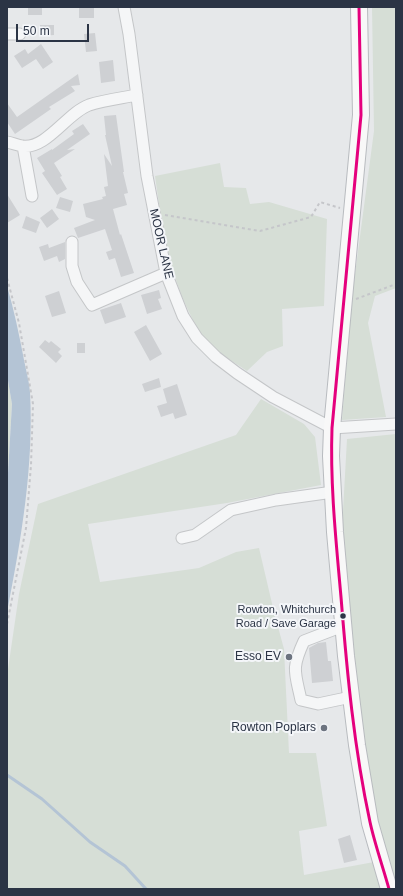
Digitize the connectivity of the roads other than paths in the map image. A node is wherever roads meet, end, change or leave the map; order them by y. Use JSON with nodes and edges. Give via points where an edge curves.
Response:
{"nodes":[{"id":1,"x":124,"y":7,"type":"edge"},
{"id":2,"x":359,"y":7,"type":"edge"},
{"id":3,"x":7,"y":34,"type":"edge"},
{"id":4,"x":20,"y":34,"type":"dead end"},
{"id":5,"x":137,"y":95,"type":"junction"},
{"id":6,"x":7,"y":142,"type":"edge"},
{"id":7,"x":23,"y":146,"type":"junction"},
{"id":8,"x":32,"y":196,"type":"dead end"},
{"id":9,"x":72,"y":242,"type":"dead end"},
{"id":10,"x":166,"y":274,"type":"junction"},
{"id":11,"x":396,"y":424,"type":"edge"},
{"id":12,"x":332,"y":428,"type":"junction"},
{"id":13,"x":333,"y":492,"type":"junction"},
{"id":14,"x":182,"y":538,"type":"dead end"},
{"id":15,"x":343,"y":626,"type":"junction"},
{"id":16,"x":351,"y":697,"type":"junction"},
{"id":17,"x":389,"y":889,"type":"edge"}],
"edges":[{"from":1,"to":5,"type":"street","name":"MOOR LANE"},
{"from":2,"to":12,"type":"highway","via":[[361,115]]},
{"from":3,"to":4,"type":"street"},
{"from":5,"to":7,"type":"street","via":[[89,106],[75,114],[44,140]]},
{"from":5,"to":10,"type":"street","name":"MOOR LANE","via":[[147,176]]},
{"from":6,"to":7,"type":"street"},
{"from":7,"to":8,"type":"street"},
{"from":9,"to":10,"type":"street","via":[[72,266],[77,282],[92,305]]},
{"from":10,"to":12,"type":"street","name":"MOOR LANE","via":[[183,316],[197,338],[216,357],[274,398]]},
{"from":11,"to":12,"type":"street"},
{"from":12,"to":13,"type":"highway"},
{"from":13,"to":14,"type":"street","via":[[276,500],[231,510],[195,534]]},
{"from":13,"to":15,"type":"highway"},
{"from":15,"to":16,"type":"highway"},
{"from":15,"to":16,"type":"street","via":[[304,641],[296,658],[294,670],[301,700],[318,704]]},
{"from":16,"to":17,"type":"highway","via":[[370,823]]}]}
